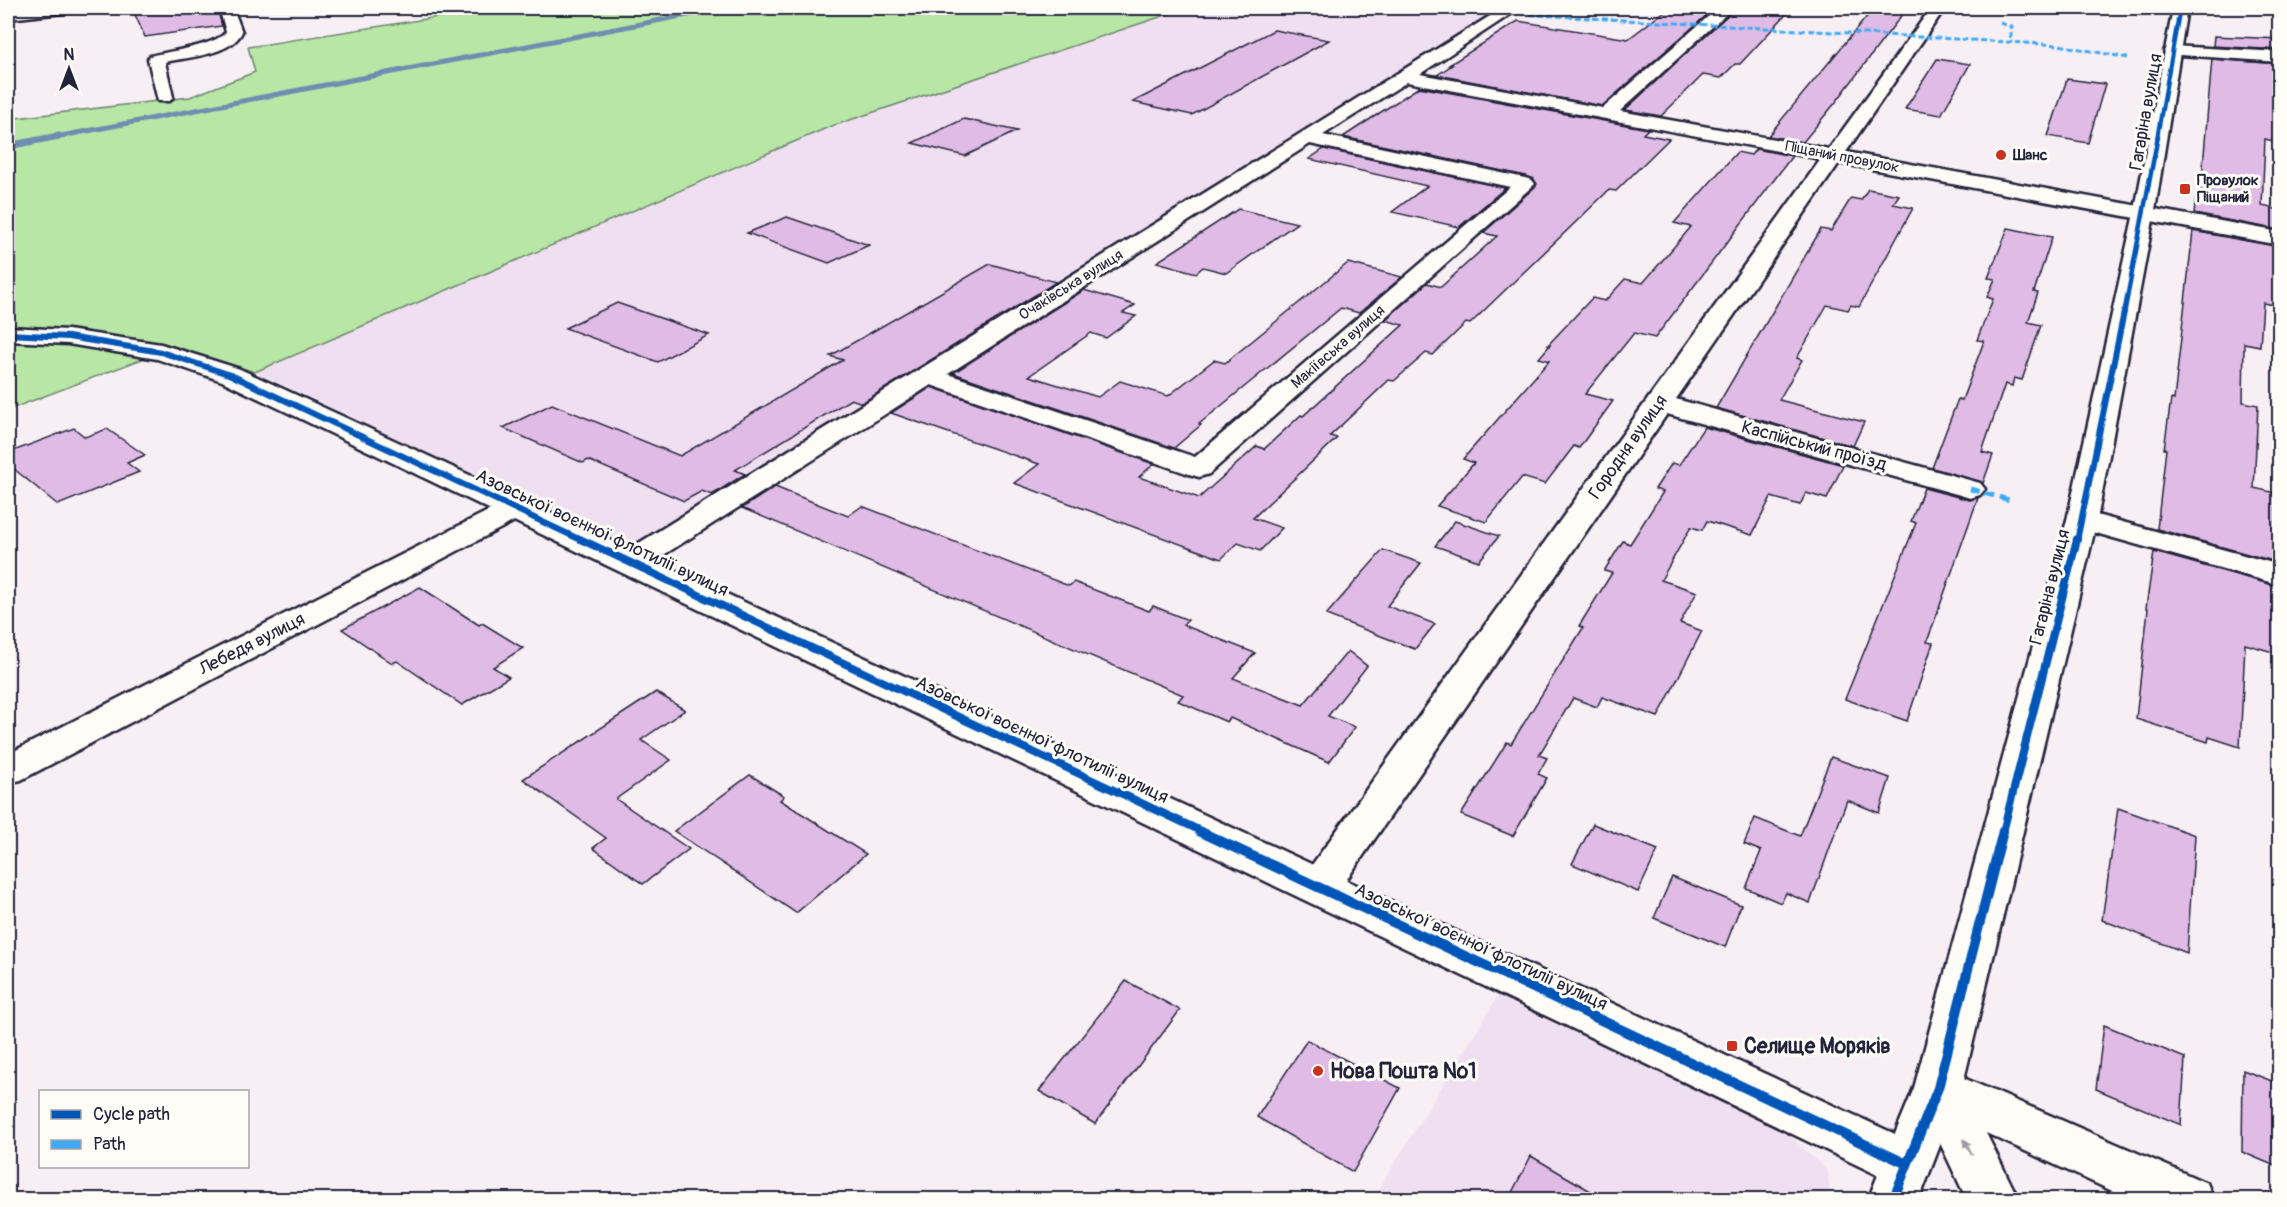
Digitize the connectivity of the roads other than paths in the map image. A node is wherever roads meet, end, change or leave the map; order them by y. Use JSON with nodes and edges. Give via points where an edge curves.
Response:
{"nodes":[{"id":1,"x":72,"y":8,"type":"edge"},
{"id":2,"x":226,"y":8,"type":"edge"},
{"id":3,"x":1513,"y":8,"type":"edge"},
{"id":4,"x":1726,"y":8,"type":"edge"},
{"id":5,"x":1938,"y":8,"type":"edge"},
{"id":6,"x":2180,"y":8,"type":"edge"},
{"id":7,"x":8,"y":15,"type":"edge"},
{"id":8,"x":2172,"y":51,"type":"junction"},
{"id":9,"x":2280,"y":57,"type":"edge"},
{"id":10,"x":1404,"y":76,"type":"junction"},
{"id":11,"x":164,"y":97,"type":"dead end"},
{"id":12,"x":1607,"y":114,"type":"junction"},
{"id":13,"x":1306,"y":138,"type":"junction"},
{"id":14,"x":1832,"y":155,"type":"junction"},
{"id":15,"x":2144,"y":213,"type":"junction"},
{"id":16,"x":2280,"y":239,"type":"edge"},
{"id":17,"x":8,"y":334,"type":"edge"},
{"id":18,"x":927,"y":375,"type":"junction"},
{"id":19,"x":1659,"y":403,"type":"junction"},
{"id":20,"x":1970,"y":489,"type":"dead end"},
{"id":21,"x":505,"y":513,"type":"junction"},
{"id":22,"x":2082,"y":520,"type":"junction"},
{"id":23,"x":629,"y":563,"type":"junction"},
{"id":24,"x":2280,"y":575,"type":"edge"},
{"id":25,"x":8,"y":770,"type":"edge"},
{"id":26,"x":1319,"y":887,"type":"junction"},
{"id":27,"x":1938,"y":1088,"type":"junction"},
{"id":28,"x":1900,"y":1182,"type":"edge"},
{"id":29,"x":1995,"y":1200,"type":"edge"},
{"id":30,"x":2189,"y":1200,"type":"edge"}],
"edges":[{"from":1,"to":7,"type":"street"},
{"from":2,"to":11,"type":"street","via":[[234,32],[231,38],[156,59]]},
{"from":3,"to":10,"type":"street","name":"Очаківська вулиця"},
{"from":4,"to":12,"type":"street"},
{"from":5,"to":14,"type":"street","name":"Городня вулиця"},
{"from":6,"to":8,"type":"street","name":"Гагаріна вулиця"},
{"from":8,"to":9,"type":"street"},
{"from":8,"to":15,"type":"street","name":"Гагаріна вулиця"},
{"from":10,"to":12,"type":"street","name":"Піщаний провулок"},
{"from":10,"to":13,"type":"street","name":"Очаківська вулиця"},
{"from":12,"to":14,"type":"street","name":"Піщаний провулок"},
{"from":13,"to":18,"type":"street","name":"Очаківська вулиця"},
{"from":13,"to":18,"type":"street","name":"Макіївська вулиця","via":[[1525,184],[1199,468]]},
{"from":14,"to":15,"type":"street","name":"Піщаний провулок"},
{"from":14,"to":19,"type":"street","name":"Городня вулиця"},
{"from":15,"to":16,"type":"street","name":"Піщаний провулок"},
{"from":15,"to":22,"type":"street","name":"Гагаріна вулиця"},
{"from":17,"to":21,"type":"street","name":"Азовської воєнної флотилії вулиця","via":[[68,337],[161,352],[231,375]]},
{"from":18,"to":23,"type":"street","name":"Очаківська вулиця"},
{"from":19,"to":20,"type":"street","name":"Каспійський проїзд"},
{"from":19,"to":26,"type":"street","name":"Городня вулиця"},
{"from":21,"to":23,"type":"street","name":"Азовської воєнної флотилії вулиця"},
{"from":21,"to":25,"type":"street","name":"Лебедя вулиця"},
{"from":22,"to":24,"type":"street"},
{"from":22,"to":27,"type":"street","name":"Гагаріна вулиця"},
{"from":23,"to":26,"type":"street","name":"Азовської воєнної флотилії вулиця"},
{"from":26,"to":28,"type":"street","name":"Азовської воєнної флотилії вулиця"},
{"from":27,"to":28,"type":"street","name":"Гагаріна вулиця"},
{"from":29,"to":27,"type":"street","one_way":true},
{"from":27,"to":30,"type":"street"}]}
